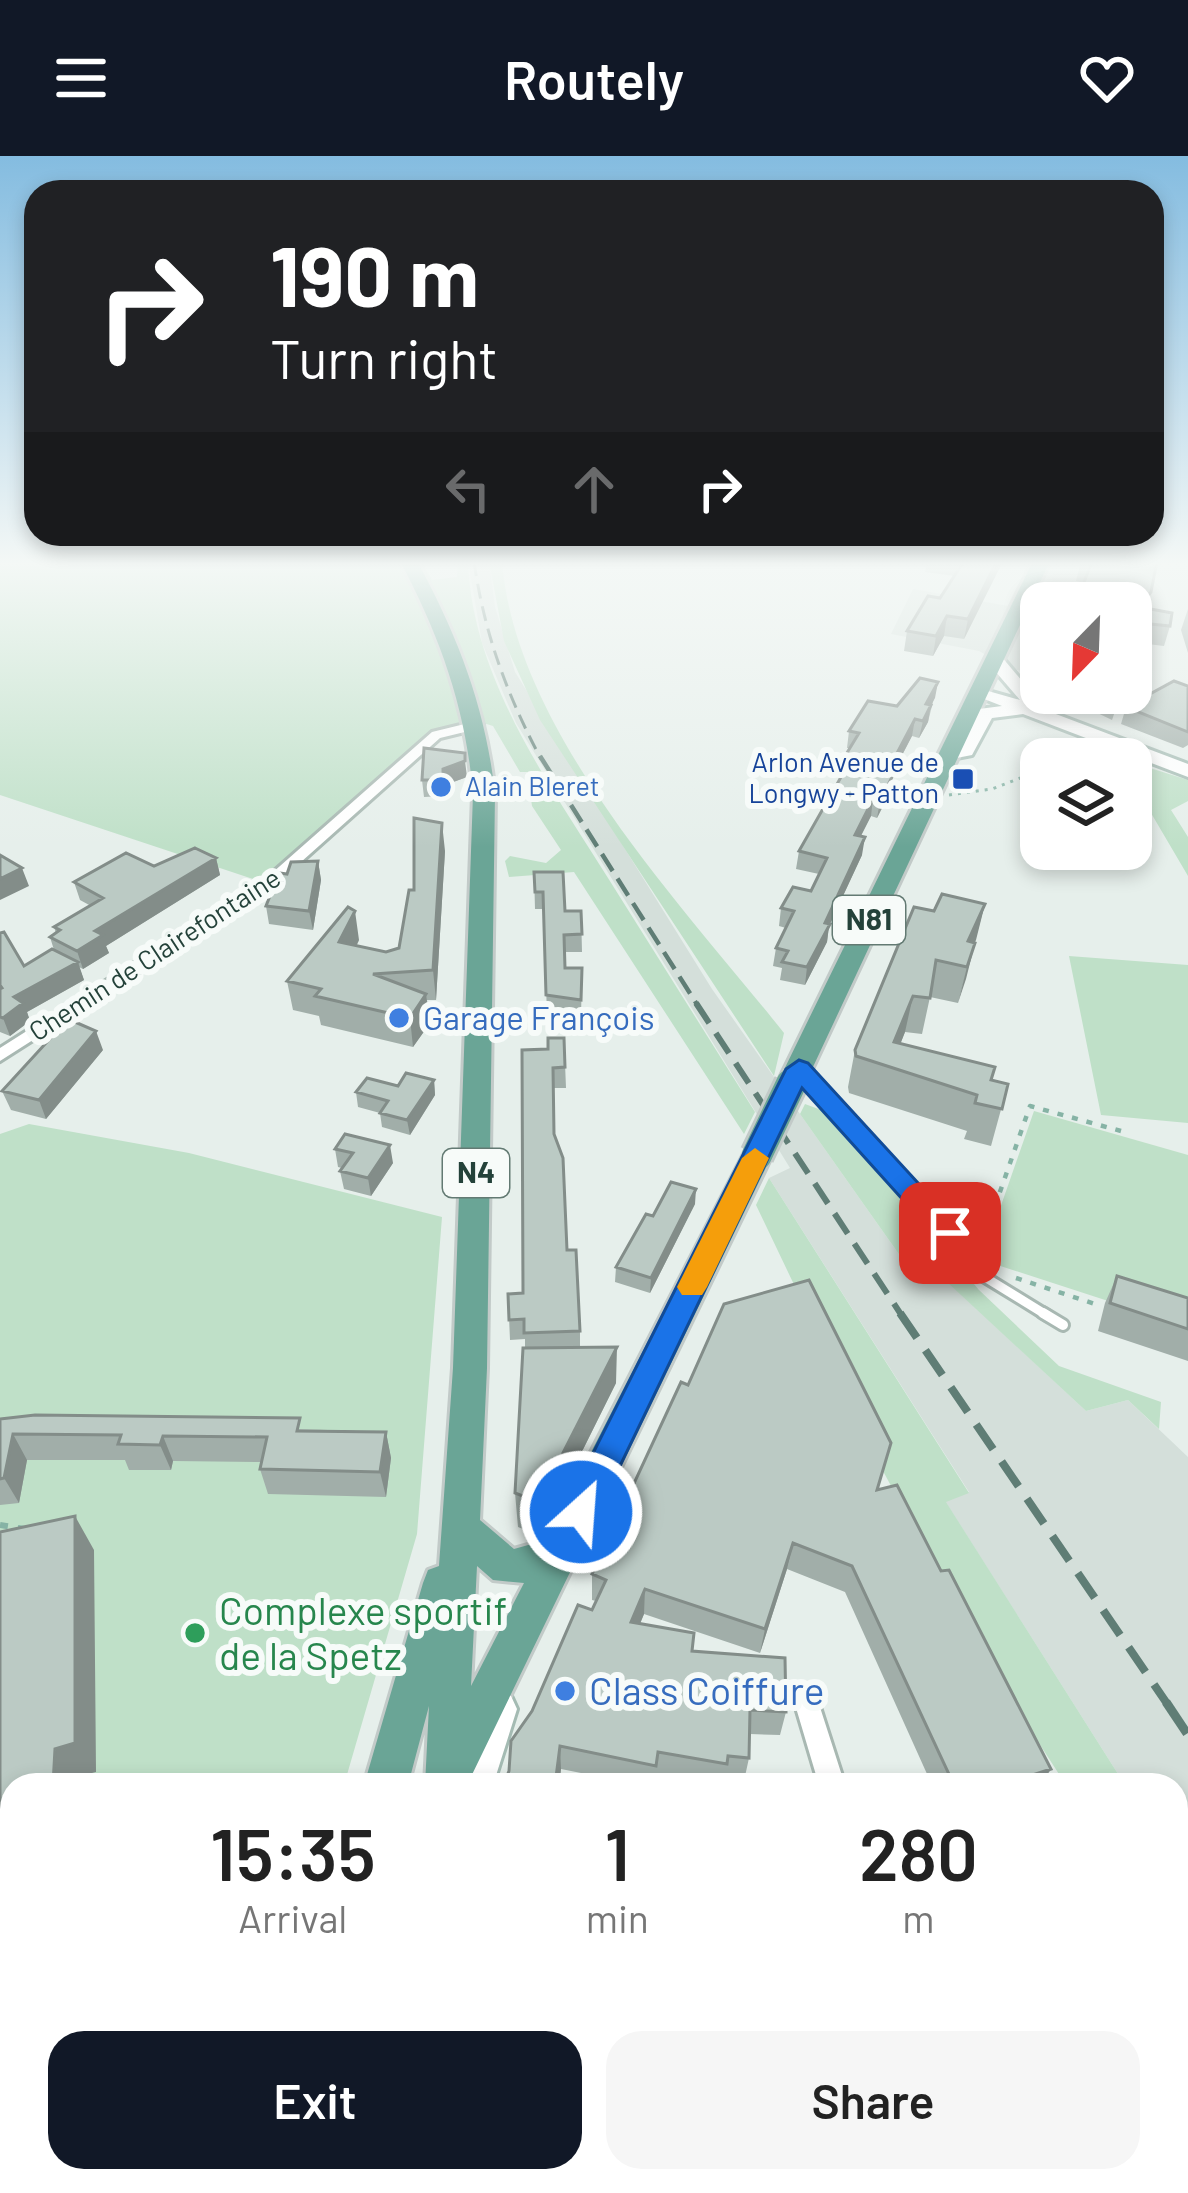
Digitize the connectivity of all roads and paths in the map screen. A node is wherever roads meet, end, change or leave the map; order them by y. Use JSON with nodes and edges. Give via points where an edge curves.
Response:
{"nodes":[{"id":1,"x":455,"y":656,"type":"edge"},
{"id":2,"x":997,"y":656,"type":"edge"},
{"id":3,"x":995,"y":660,"type":"junction"},
{"id":4,"x":981,"y":689,"type":"junction"},
{"id":5,"x":1020,"y":689,"type":"edge"},
{"id":6,"x":1020,"y":698,"type":"edge"},
{"id":7,"x":1056,"y":714,"type":"edge"},
{"id":8,"x":1076,"y":724,"type":"junction"},
{"id":9,"x":479,"y":734,"type":"junction"},
{"id":10,"x":948,"y":757,"type":"junction"},
{"id":11,"x":1186,"y":767,"type":"edge"},
{"id":12,"x":1020,"y":777,"type":"edge"},
{"id":13,"x":929,"y":796,"type":"junction"},
{"id":14,"x":0,"y":1056,"type":"edge"},
{"id":15,"x":795,"y":1076,"type":"junction"},
{"id":16,"x":1121,"y":1131,"type":"dead end"},
{"id":17,"x":974,"y":1264,"type":"junction"},
{"id":18,"x":1098,"y":1305,"type":"dead end"},
{"id":19,"x":1063,"y":1325,"type":"dead end"},
{"id":20,"x":458,"y":1525,"type":"junction"},
{"id":21,"x":0,"y":1526,"type":"edge"},
{"id":22,"x":10,"y":1538,"type":"edge"},
{"id":23,"x":562,"y":1551,"type":"junction"},
{"id":24,"x":806,"y":1700,"type":"dead end"},
{"id":25,"x":389,"y":1773,"type":"edge"},
{"id":26,"x":452,"y":1773,"type":"edge"},
{"id":27,"x":457,"y":1773,"type":"edge"},
{"id":28,"x":828,"y":1773,"type":"edge"}],
"edges":[{"from":1,"to":9,"type":"main road","number":"N4"},
{"from":2,"to":3,"type":"main road","number":"N81"},
{"from":3,"to":4,"type":"main road","number":"N81"},
{"from":3,"to":5,"type":"main road"},
{"from":4,"to":6,"type":"main road"},
{"from":4,"to":8,"type":"main road"},
{"from":4,"to":10,"type":"main road","number":"N81"},
{"from":7,"to":8,"type":"main road"},
{"from":8,"to":10,"type":"main road","number":"N81","via":[[995,708],[965,751]]},
{"from":8,"to":11,"type":"main road"},
{"from":9,"to":14,"type":"street","name":"Chemin de Clairefontaine","via":[[436,735],[268,884]]},
{"from":9,"to":20,"type":"main road","number":"N4","via":[[479,1060]]},
{"from":10,"to":13,"type":"main road","number":"N81"},
{"from":12,"to":13,"type":"path","via":[[970,794]]},
{"from":13,"to":15,"type":"main road","number":"N81"},
{"from":15,"to":17,"type":"lane","via":[[926,1203]]},
{"from":15,"to":23,"type":"main road","number":"N81","bridge":true},
{"from":16,"to":17,"type":"path","via":[[1030,1106]]},
{"from":17,"to":18,"type":"path"},
{"from":17,"to":19,"type":"lane"},
{"from":20,"to":23,"type":"main road","via":[[508,1567]]},
{"from":20,"to":25,"type":"main road","number":"N4"},
{"from":20,"to":26,"type":"main road","number":"N4"},
{"from":21,"to":22,"type":"path","via":[[27,1527]]},
{"from":23,"to":27,"type":"main road","number":"N81"},
{"from":24,"to":28,"type":"street"}]}
